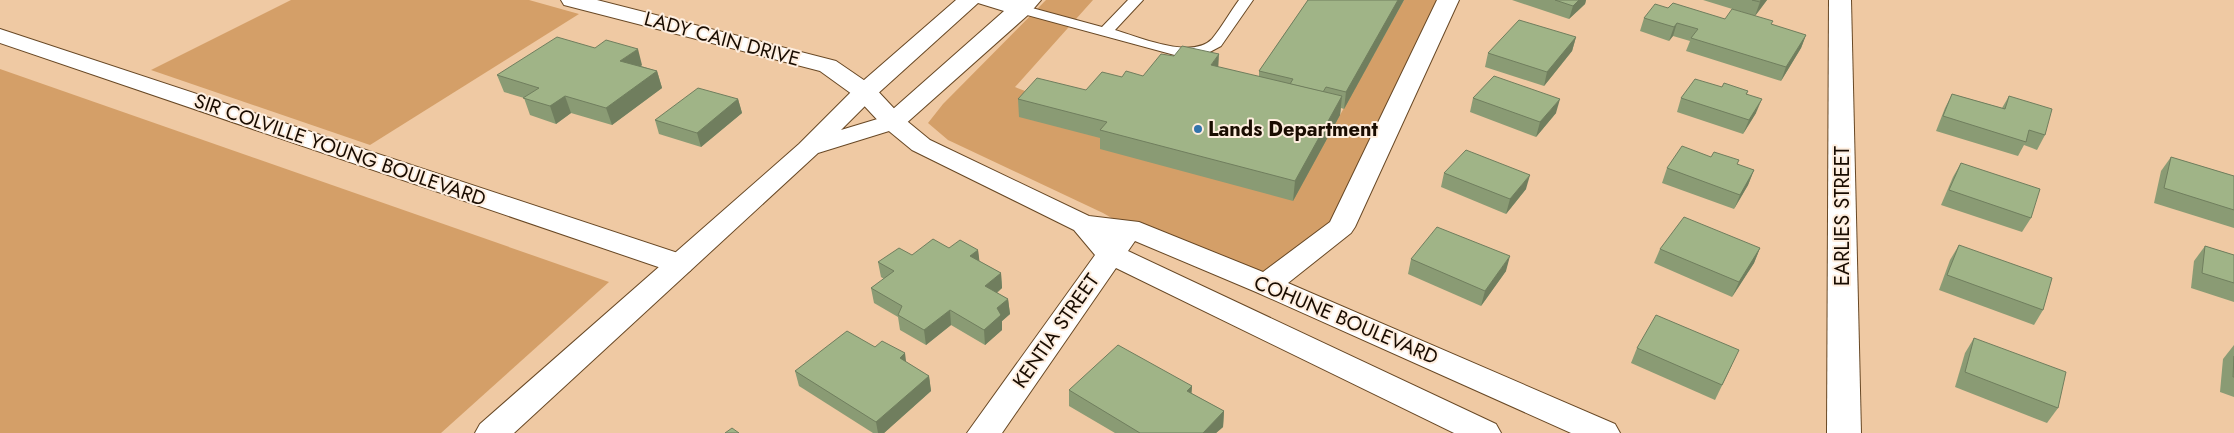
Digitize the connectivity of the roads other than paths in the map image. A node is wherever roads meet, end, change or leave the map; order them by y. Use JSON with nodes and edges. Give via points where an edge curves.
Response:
{"nodes":[{"id":1,"x":572,"y":0,"type":"edge"},
{"id":2,"x":969,"y":0,"type":"edge"},
{"id":3,"x":987,"y":0,"type":"edge"},
{"id":4,"x":1136,"y":0,"type":"edge"},
{"id":5,"x":1246,"y":0,"type":"edge"},
{"id":6,"x":1448,"y":0,"type":"edge"},
{"id":7,"x":1840,"y":0,"type":"edge"},
{"id":8,"x":1026,"y":4,"type":"edge"},
{"id":9,"x":1105,"y":32,"type":"junction"},
{"id":10,"x":0,"y":36,"type":"edge"},
{"id":11,"x":865,"y":92,"type":"junction"},
{"id":12,"x":893,"y":122,"type":"junction"},
{"id":13,"x":808,"y":148,"type":"junction"},
{"id":14,"x":1084,"y":224,"type":"junction"},
{"id":15,"x":1129,"y":228,"type":"junction"},
{"id":16,"x":1110,"y":254,"type":"junction"},
{"id":17,"x":680,"y":264,"type":"junction"},
{"id":18,"x":1266,"y":285,"type":"junction"},
{"id":19,"x":1570,"y":426,"type":"edge"},
{"id":20,"x":492,"y":433,"type":"edge"},
{"id":21,"x":984,"y":433,"type":"edge"},
{"id":22,"x":1484,"y":433,"type":"edge"},
{"id":23,"x":1603,"y":433,"type":"edge"},
{"id":24,"x":1844,"y":433,"type":"edge"}],
"edges":[{"from":1,"to":11,"type":"street","name":"LADY CAIN DRIVE","via":[[828,66]]},
{"from":2,"to":11,"type":"street"},
{"from":3,"to":8,"type":"street"},
{"from":4,"to":9,"type":"lane"},
{"from":5,"to":9,"type":"lane","via":[[1216,43],[1201,51],[1182,53]]},
{"from":6,"to":18,"type":"street","via":[[1341,227]]},
{"from":7,"to":24,"type":"street","name":"EARLIES STREET"},
{"from":8,"to":9,"type":"lane"},
{"from":8,"to":12,"type":"street"},
{"from":10,"to":17,"type":"street","name":"SIR COLVILLE YOUNG BOULEVARD"},
{"from":11,"to":12,"type":"street","name":"LADY CAIN DRIVE"},
{"from":11,"to":13,"type":"street"},
{"from":12,"to":13,"type":"street"},
{"from":12,"to":14,"type":"street","name":"COHUNE BOULEVARD","via":[[921,145]]},
{"from":13,"to":17,"type":"street"},
{"from":14,"to":15,"type":"street","name":"COHUNE BOULEVARD"},
{"from":14,"to":16,"type":"street","name":"COHUNE BOULEVARD"},
{"from":15,"to":16,"type":"street","name":"KENTIA STREET"},
{"from":15,"to":18,"type":"street","name":"COHUNE BOULEVARD"},
{"from":16,"to":21,"type":"street","name":"KENTIA STREET"},
{"from":16,"to":22,"type":"street","name":"COHUNE BOULEVARD"},
{"from":17,"to":20,"type":"street"},
{"from":18,"to":19,"type":"street","name":"COHUNE BOULEVARD"},
{"from":19,"to":23,"type":"street","name":"COHUNE BOULEVARD"}]}
